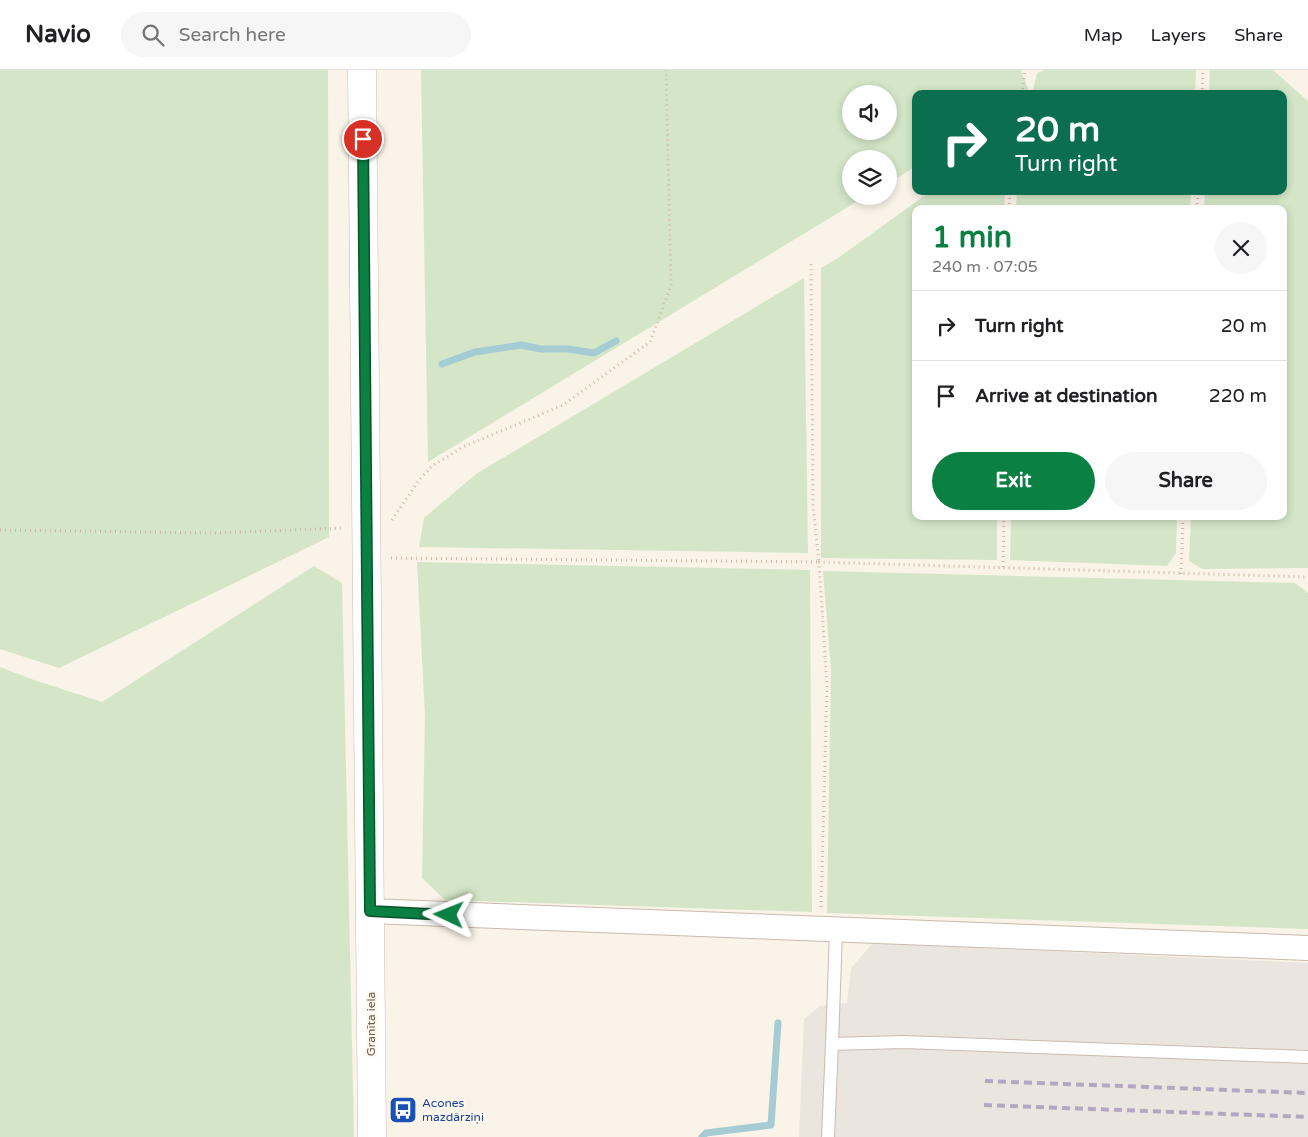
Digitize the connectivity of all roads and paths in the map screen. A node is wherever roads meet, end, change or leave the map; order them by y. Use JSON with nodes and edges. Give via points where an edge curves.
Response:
{"nodes":[{"id":1,"x":362,"y":70,"type":"edge"},
{"id":2,"x":666,"y":70,"type":"edge"},
{"id":3,"x":1025,"y":70,"type":"edge"},
{"id":4,"x":1204,"y":70,"type":"edge"},
{"id":5,"x":1022,"y":90,"type":"edge"},
{"id":6,"x":1202,"y":90,"type":"edge"},
{"id":7,"x":811,"y":264,"type":"dead end"},
{"id":8,"x":1004,"y":520,"type":"edge"},
{"id":9,"x":1183,"y":520,"type":"edge"},
{"id":10,"x":367,"y":528,"type":"junction"},
{"id":11,"x":0,"y":530,"type":"edge"},
{"id":12,"x":367,"y":558,"type":"junction"},
{"id":13,"x":819,"y":562,"type":"junction"},
{"id":14,"x":1003,"y":567,"type":"junction"},
{"id":15,"x":1181,"y":574,"type":"junction"},
{"id":16,"x":1308,"y":577,"type":"edge"},
{"id":17,"x":370,"y":911,"type":"junction"},
{"id":18,"x":828,"y":930,"type":"junction"},
{"id":19,"x":1308,"y":948,"type":"edge"},
{"id":20,"x":832,"y":1044,"type":"junction"},
{"id":21,"x":1308,"y":1057,"type":"edge"},
{"id":22,"x":826,"y":1135,"type":"edge"},
{"id":23,"x":372,"y":1137,"type":"edge"}],
"edges":[{"from":1,"to":10,"type":"main road","name":"Granīta iela"},
{"from":2,"to":10,"type":"path","via":[[671,285],[650,342],[562,405],[463,447],[432,466],[388,526]]},
{"from":3,"to":5,"type":"path"},
{"from":4,"to":6,"type":"path"},
{"from":7,"to":13,"type":"path","via":[[813,506]]},
{"from":8,"to":14,"type":"path"},
{"from":9,"to":15,"type":"path"},
{"from":10,"to":11,"type":"path","via":[[215,533]]},
{"from":10,"to":12,"type":"main road","name":"Granīta iela"},
{"from":12,"to":13,"type":"path"},
{"from":12,"to":17,"type":"main road","name":"Granīta iela"},
{"from":13,"to":14,"type":"path"},
{"from":13,"to":18,"type":"path","via":[[827,687]]},
{"from":14,"to":15,"type":"path"},
{"from":15,"to":16,"type":"path"},
{"from":17,"to":18,"type":"street"},
{"from":17,"to":23,"type":"main road","name":"Granīta iela"},
{"from":18,"to":19,"type":"street"},
{"from":18,"to":20,"type":"lane"},
{"from":20,"to":21,"type":"lane","via":[[904,1042]]},
{"from":20,"to":22,"type":"lane"}]}
